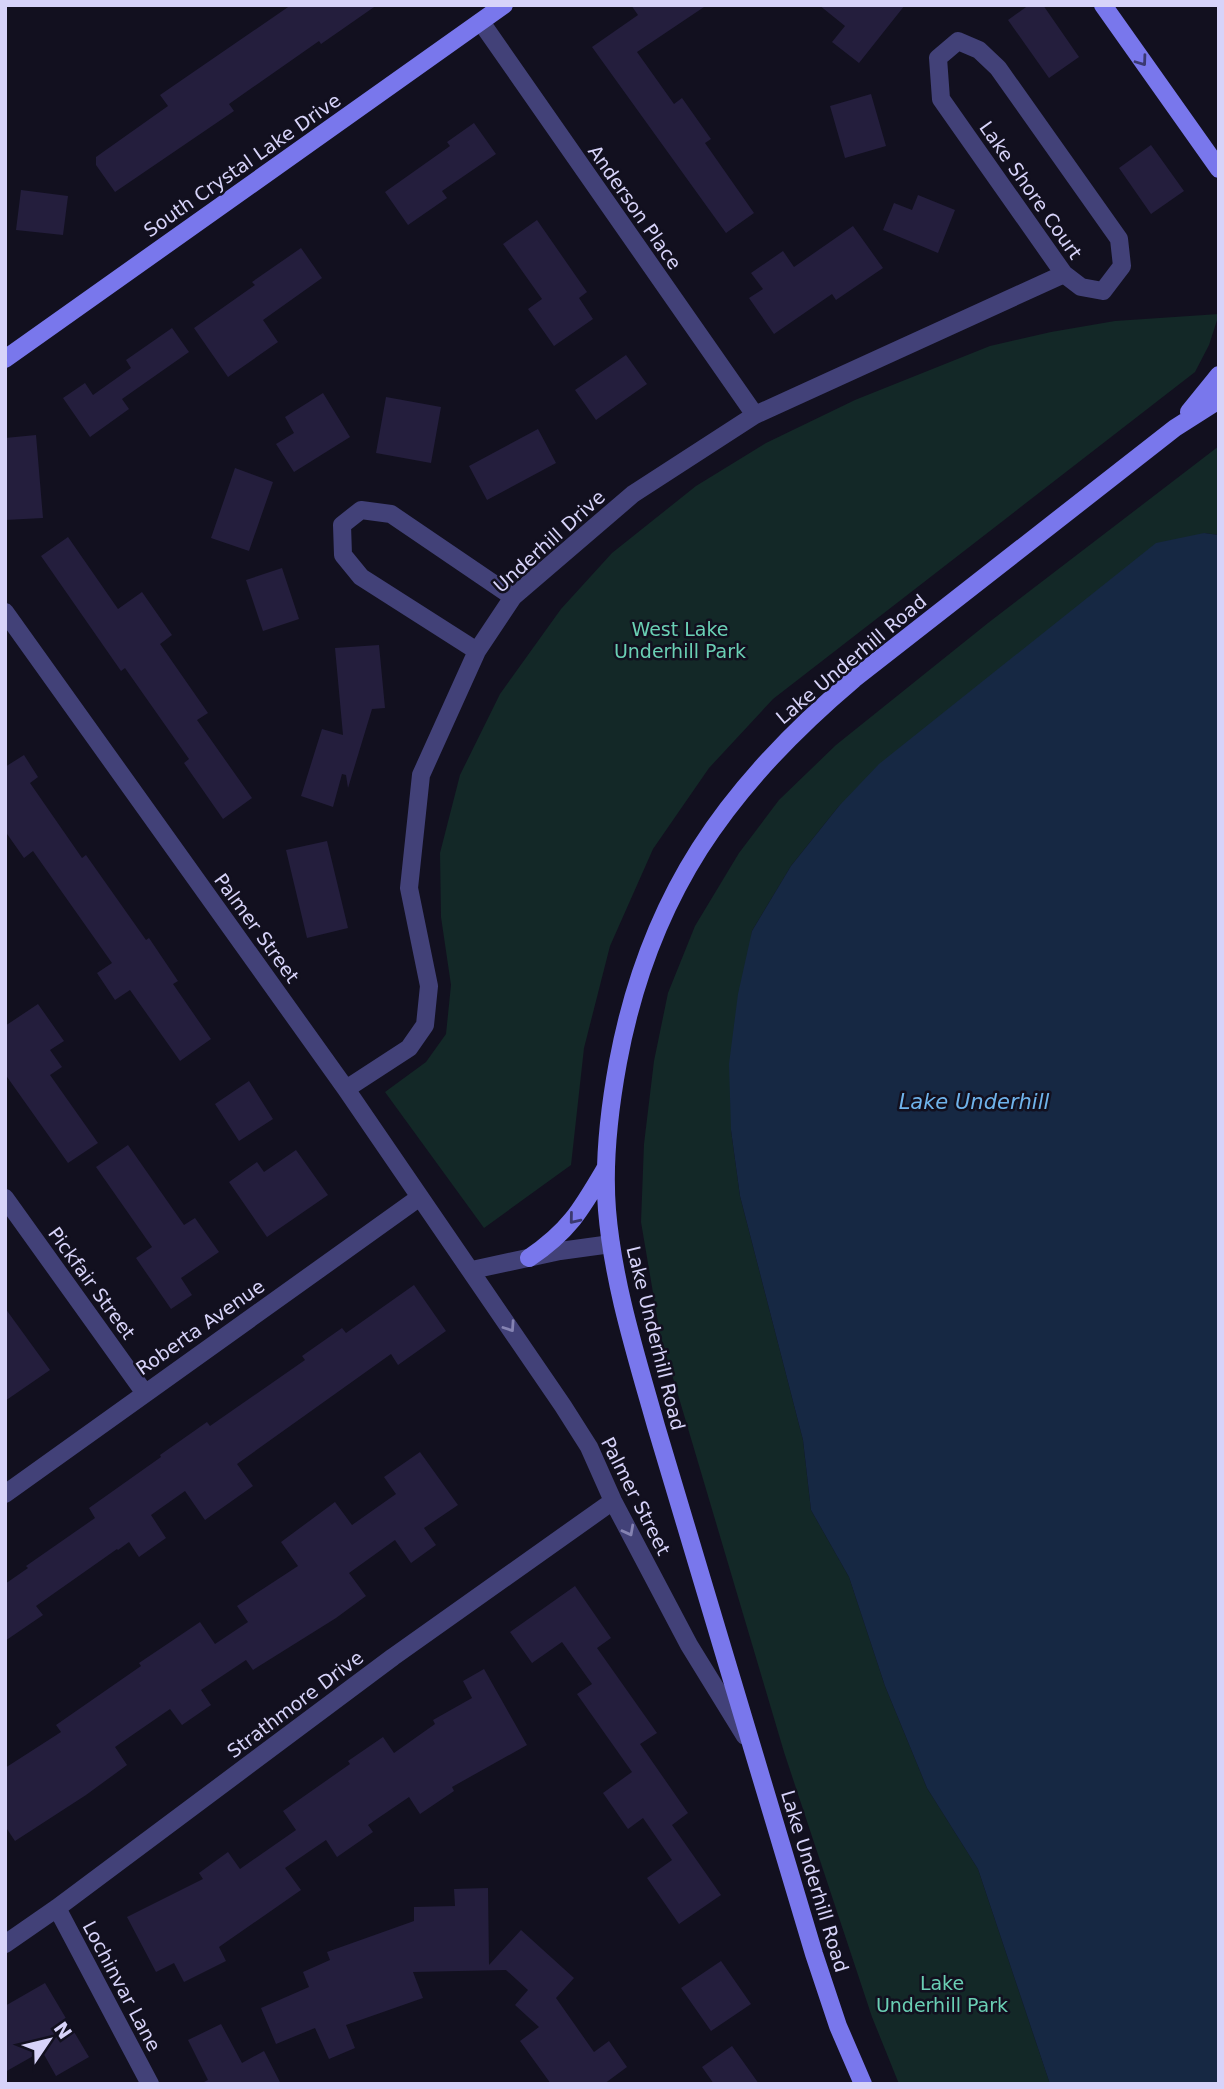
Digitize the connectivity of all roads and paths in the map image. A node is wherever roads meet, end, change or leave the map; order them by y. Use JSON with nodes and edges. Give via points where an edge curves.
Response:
{"nodes":[{"id":1,"x":504,"y":5,"type":"edge"},
{"id":2,"x":1103,"y":5,"type":"edge"},
{"id":3,"x":481,"y":22,"type":"junction"},
{"id":4,"x":1219,"y":169,"type":"edge"},
{"id":5,"x":1064,"y":274,"type":"junction"},
{"id":6,"x":8,"y":352,"type":"edge"},
{"id":7,"x":1219,"y":375,"type":"edge"},
{"id":8,"x":1219,"y":400,"type":"edge"},
{"id":9,"x":755,"y":415,"type":"junction"},
{"id":10,"x":1175,"y":428,"type":"junction"},
{"id":11,"x":513,"y":597,"type":"junction"},
{"id":12,"x":5,"y":612,"type":"edge"},
{"id":13,"x":477,"y":651,"type":"junction"},
{"id":14,"x":346,"y":1088,"type":"junction"},
{"id":15,"x":605,"y":1169,"type":"junction"},
{"id":16,"x":420,"y":1197,"type":"junction"},
{"id":17,"x":5,"y":1198,"type":"edge"},
{"id":18,"x":611,"y":1244,"type":"junction"},
{"id":19,"x":529,"y":1258,"type":"junction"},
{"id":20,"x":472,"y":1270,"type":"junction"},
{"id":21,"x":145,"y":1392,"type":"junction"},
{"id":22,"x":5,"y":1494,"type":"edge"},
{"id":23,"x":613,"y":1501,"type":"junction"},
{"id":24,"x":752,"y":1746,"type":"junction"},
{"id":25,"x":57,"y":1908,"type":"junction"},
{"id":26,"x":5,"y":1944,"type":"edge"},
{"id":27,"x":150,"y":2084,"type":"edge"},
{"id":28,"x":863,"y":2084,"type":"edge"}],
"edges":[{"from":1,"to":3,"type":"main road","name":"South Crystal Lake Drive"},
{"from":2,"to":4,"type":"main road","one_way":true},
{"from":3,"to":6,"type":"main road","name":"South Crystal Lake Drive"},
{"from":3,"to":9,"type":"street","name":"Anderson Place"},
{"from":5,"to":5,"type":"street","name":"Lake Shore Court","via":[[1081,287],[1103,291],[1122,266],[1119,239],[998,68],[979,50],[958,41],[938,58],[941,99]]},
{"from":5,"to":9,"type":"street","name":"Underhill Drive"},
{"from":7,"to":10,"type":"main road","name":"Lake Underhill Road"},
{"from":8,"to":10,"type":"main road","name":"Lake Underhill Road"},
{"from":9,"to":11,"type":"street","name":"Underhill Drive","via":[[633,494]]},
{"from":10,"to":15,"type":"main road","name":"Lake Underhill Road","via":[[854,680],[781,745],[734,797],[697,852],[651,941],[625,1025]]},
{"from":11,"to":13,"type":"street","name":"Underhill Drive"},
{"from":11,"to":13,"type":"street","via":[[391,514],[361,510],[342,526],[343,555],[361,577]]},
{"from":12,"to":14,"type":"street","name":"Palmer Street"},
{"from":13,"to":14,"type":"street","name":"Underhill Drive","via":[[421,775],[409,888],[429,986],[425,1025],[409,1048]]},
{"from":14,"to":16,"type":"street","name":"Palmer Street"},
{"from":15,"to":18,"type":"main road","name":"Lake Underhill Road"},
{"from":15,"to":19,"type":"main road","one_way":true,"via":[[578,1216],[555,1241]]},
{"from":16,"to":20,"type":"street","name":"Palmer Street"},
{"from":16,"to":21,"type":"street","name":"Roberta Avenue"},
{"from":17,"to":21,"type":"street","name":"Pickfair Street"},
{"from":18,"to":19,"type":"street"},
{"from":18,"to":24,"type":"main road","name":"Lake Underhill Road","via":[[633,1345]]},
{"from":19,"to":20,"type":"street"},
{"from":20,"to":23,"type":"street","name":"Palmer Street","one_way":true,"via":[[589,1447]]},
{"from":21,"to":22,"type":"street","name":"Roberta Avenue"},
{"from":23,"to":24,"type":"street","name":"Palmer Street","one_way":true,"via":[[689,1645]]},
{"from":23,"to":25,"type":"street","name":"Strathmore Drive","via":[[393,1657]]},
{"from":24,"to":28,"type":"main road","name":"Lake Underhill Road","via":[[814,1954]]},
{"from":25,"to":26,"type":"street","name":"Strathmore Drive"},
{"from":25,"to":27,"type":"street","name":"Lochinvar Lane"}]}
